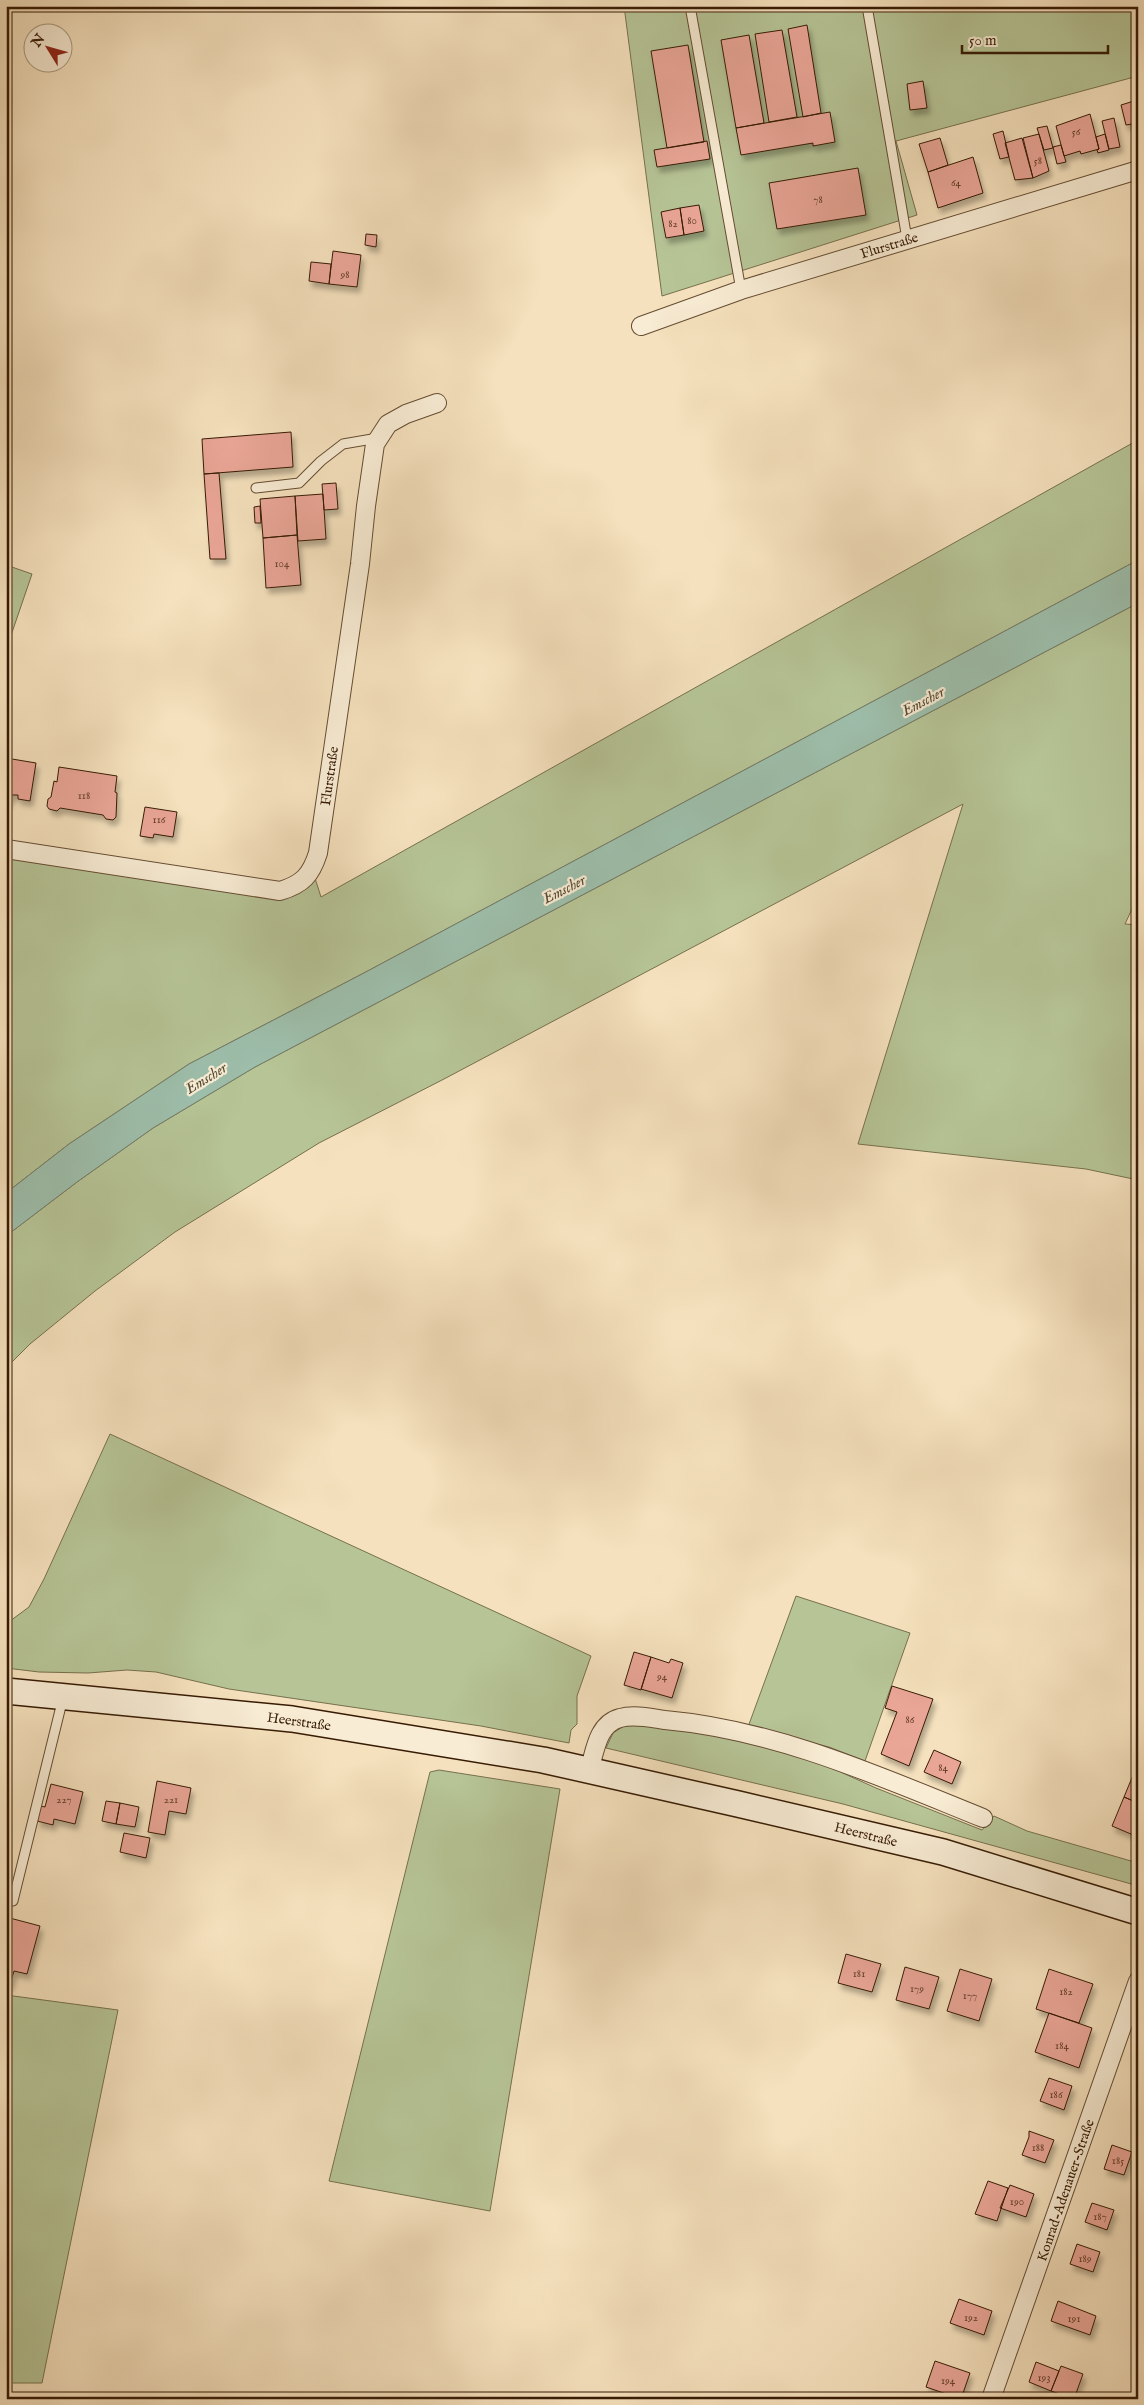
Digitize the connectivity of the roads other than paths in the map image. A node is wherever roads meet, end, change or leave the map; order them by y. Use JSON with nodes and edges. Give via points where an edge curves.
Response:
{"nodes":[{"id":1,"x":690,"y":6,"type":"edge"},
{"id":2,"x":867,"y":6,"type":"edge"},
{"id":3,"x":1138,"y":170,"type":"edge"},
{"id":4,"x":907,"y":239,"type":"junction"},
{"id":5,"x":741,"y":290,"type":"junction"},
{"id":6,"x":641,"y":326,"type":"dead end"},
{"id":7,"x":437,"y":403,"type":"dead end"},
{"id":8,"x":379,"y":438,"type":"junction"},
{"id":9,"x":256,"y":488,"type":"dead end"},
{"id":10,"x":6,"y":849,"type":"edge"},
{"id":11,"x":6,"y":1691,"type":"edge"},
{"id":12,"x":64,"y":1696,"type":"junction"},
{"id":13,"x":589,"y":1771,"type":"junction"},
{"id":14,"x":983,"y":1818,"type":"dead end"},
{"id":15,"x":13,"y":1901,"type":"dead end"},
{"id":16,"x":1138,"y":1912,"type":"edge"},
{"id":17,"x":1138,"y":1981,"type":"edge"},
{"id":18,"x":991,"y":2399,"type":"edge"}],
"edges":[{"from":1,"to":5,"type":"lane"},
{"from":2,"to":4,"type":"lane"},
{"from":3,"to":4,"type":"street","name":"Flurstraße"},
{"from":4,"to":5,"type":"street","name":"Flurstraße"},
{"from":5,"to":6,"type":"street","name":"Flurstraße"},
{"from":7,"to":8,"type":"street","name":"Flurstraße","via":[[388,424]]},
{"from":8,"to":9,"type":"lane","via":[[343,444],[299,483]]},
{"from":8,"to":10,"type":"street","name":"Flurstraße","via":[[375,444],[318,853],[312,871],[295,887],[280,891]]},
{"from":11,"to":12,"type":"main road","name":"Heerstraße"},
{"from":12,"to":13,"type":"main road","name":"Heerstraße","via":[[292,1720],[543,1760]]},
{"from":12,"to":15,"type":"lane"},
{"from":13,"to":14,"type":"street","via":[[601,1732],[619,1718],[695,1723],[832,1758]]},
{"from":13,"to":16,"type":"main road","name":"Heerstraße","via":[[943,1852]]},
{"from":17,"to":18,"type":"street","name":"Konrad-Adenauer-Straße"}]}
